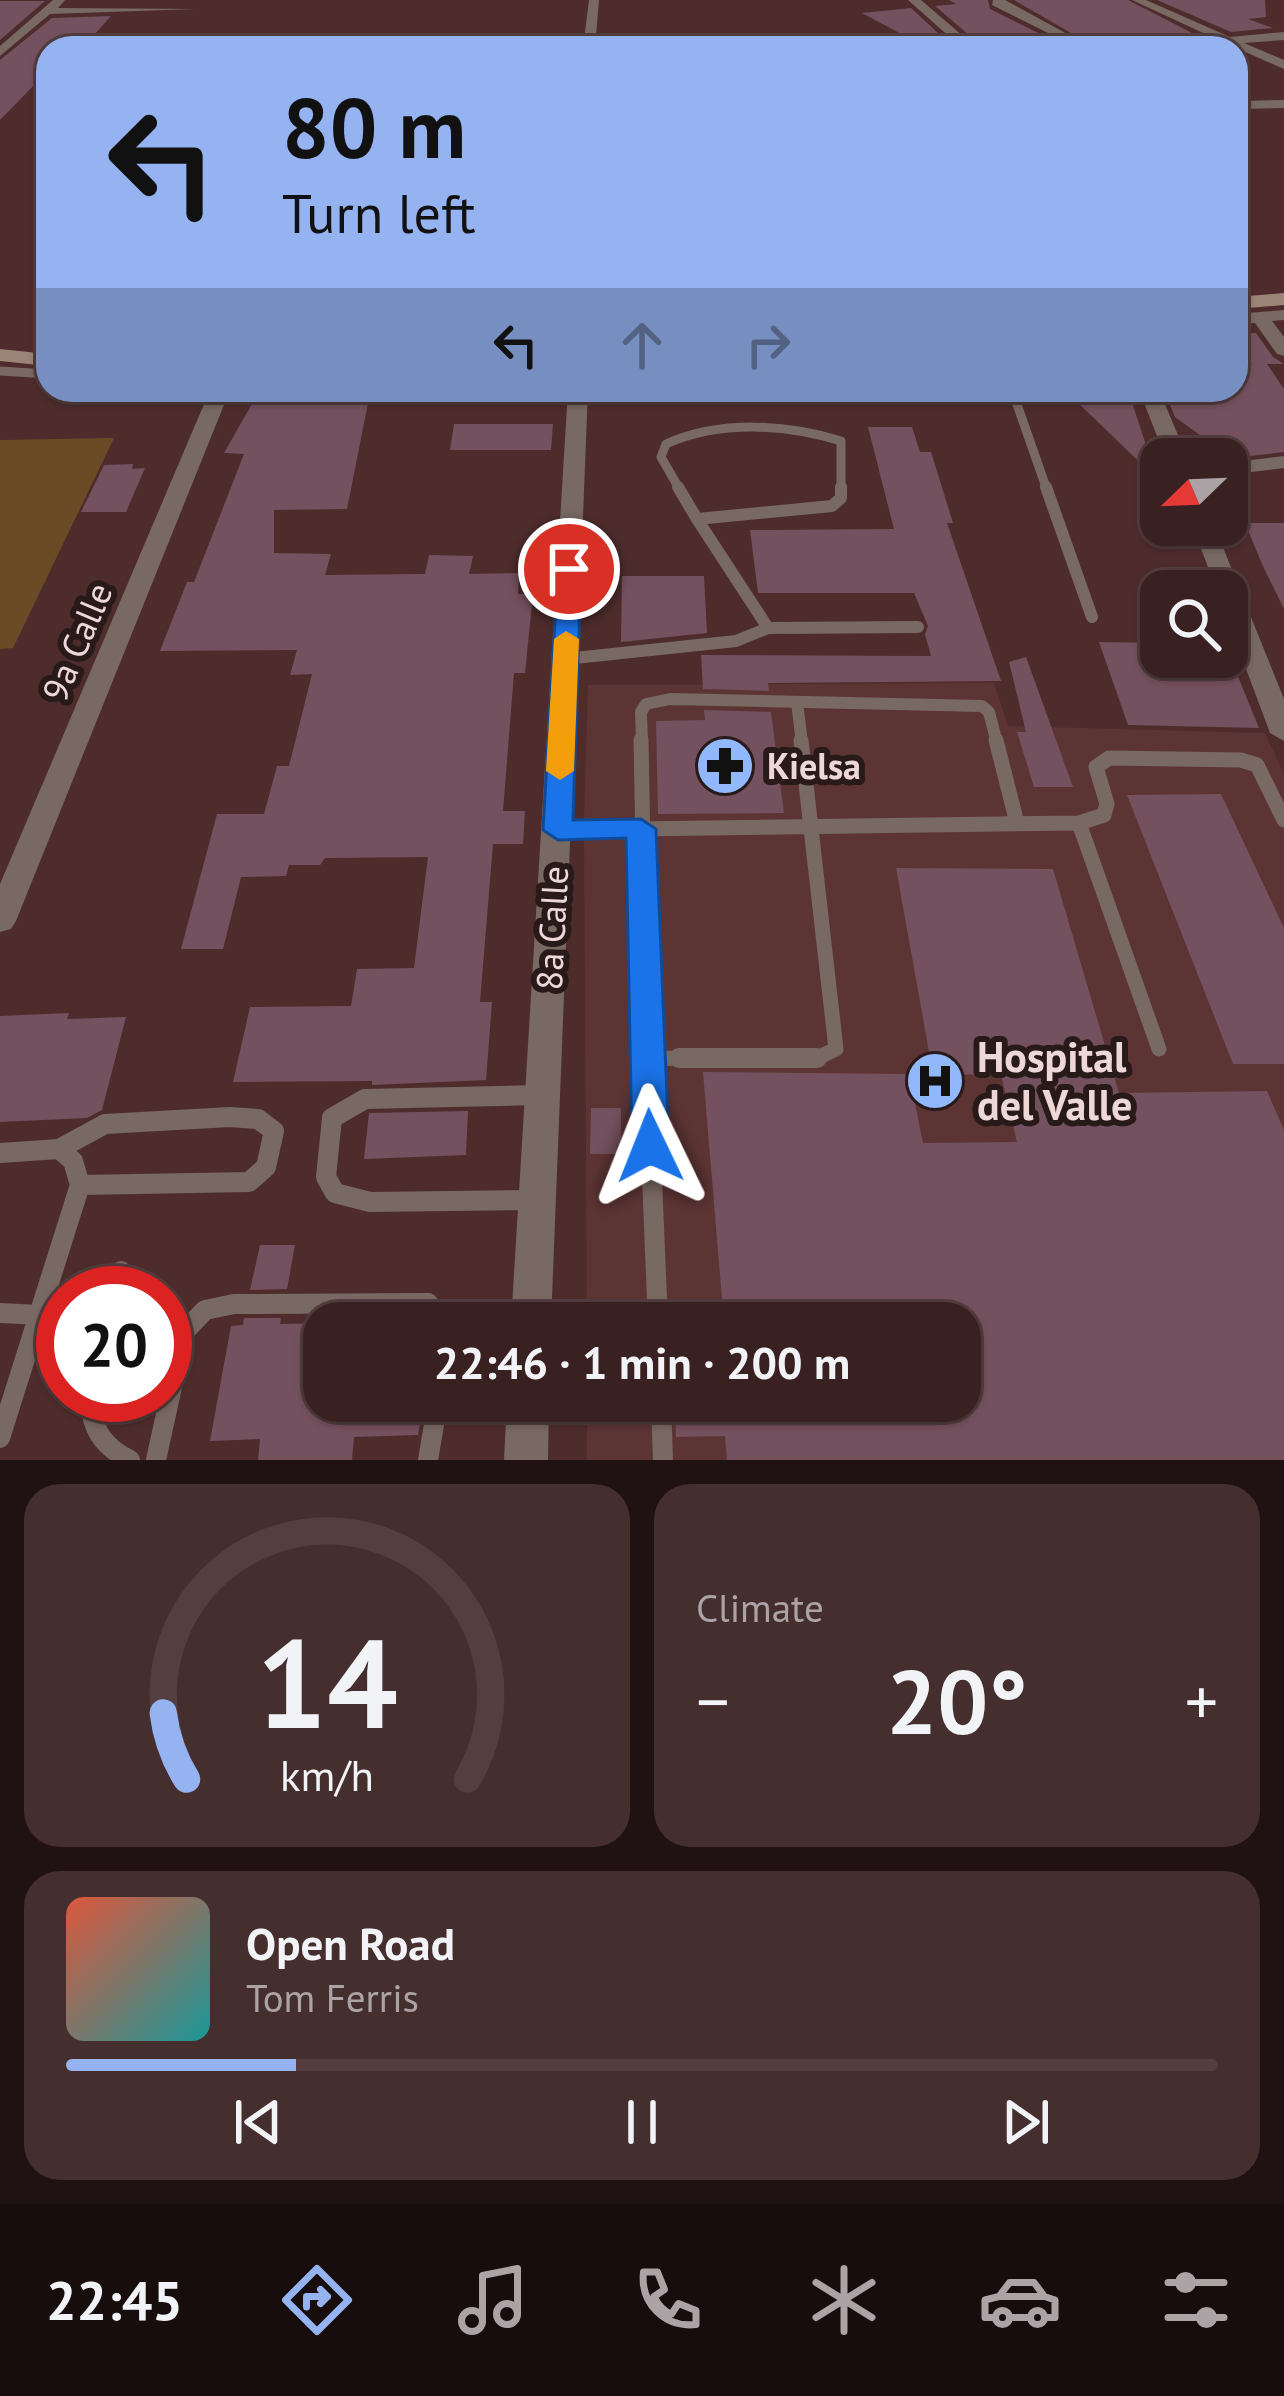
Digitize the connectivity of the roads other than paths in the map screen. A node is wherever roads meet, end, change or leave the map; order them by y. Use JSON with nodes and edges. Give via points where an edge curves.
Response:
{"nodes":[{"id":1,"x":60,"y":0,"type":"edge"},
{"id":2,"x":594,"y":0,"type":"edge"},
{"id":3,"x":914,"y":0,"type":"edge"},
{"id":4,"x":1001,"y":0,"type":"edge"},
{"id":5,"x":1137,"y":0,"type":"edge"},
{"id":6,"x":190,"y":9,"type":"dead end"},
{"id":7,"x":48,"y":11,"type":"junction"},
{"id":8,"x":591,"y":36,"type":"edge"},
{"id":9,"x":956,"y":36,"type":"edge"},
{"id":10,"x":1063,"y":36,"type":"edge"},
{"id":11,"x":1218,"y":36,"type":"edge"},
{"id":12,"x":1284,"y":36,"type":"edge"},
{"id":13,"x":1248,"y":39,"type":"edge"},
{"id":14,"x":1248,"y":49,"type":"edge"},
{"id":15,"x":0,"y":52,"type":"edge"},
{"id":16,"x":1284,"y":65,"type":"edge"},
{"id":17,"x":1284,"y":104,"type":"edge"},
{"id":18,"x":1248,"y":105,"type":"edge"},
{"id":19,"x":1284,"y":299,"type":"edge"},
{"id":20,"x":1248,"y":302,"type":"edge"},
{"id":21,"x":1284,"y":315,"type":"edge"},
{"id":22,"x":1260,"y":316,"type":"junction"},
{"id":23,"x":1248,"y":318,"type":"edge"},
{"id":24,"x":1284,"y":350,"type":"edge"},
{"id":25,"x":0,"y":356,"type":"edge"},
{"id":26,"x":36,"y":359,"type":"edge"},
{"id":27,"x":0,"y":371,"type":"edge"},
{"id":28,"x":36,"y":373,"type":"edge"},
{"id":29,"x":215,"y":402,"type":"edge"},
{"id":30,"x":577,"y":402,"type":"edge"},
{"id":31,"x":1016,"y":402,"type":"edge"},
{"id":32,"x":1154,"y":402,"type":"edge"},
{"id":33,"x":1168,"y":438,"type":"edge"},
{"id":34,"x":1284,"y":463,"type":"edge"},
{"id":35,"x":1248,"y":467,"type":"edge"},
{"id":36,"x":697,"y":519,"type":"junction"},
{"id":37,"x":1211,"y":546,"type":"edge"},
{"id":38,"x":1092,"y":617,"type":"dead end"},
{"id":39,"x":918,"y":627,"type":"dead end"},
{"id":40,"x":768,"y":628,"type":"junction"},
{"id":41,"x":565,"y":659,"type":"junction"},
{"id":42,"x":797,"y":702,"type":"junction"},
{"id":43,"x":1284,"y":733,"type":"edge"},
{"id":44,"x":1284,"y":820,"type":"edge"},
{"id":45,"x":1078,"y":823,"type":"junction"},
{"id":46,"x":1017,"y":824,"type":"junction"},
{"id":47,"x":811,"y":825,"type":"junction"},
{"id":48,"x":641,"y":829,"type":"junction"},
{"id":49,"x":558,"y":830,"type":"junction"},
{"id":50,"x":0,"y":921,"type":"edge"},
{"id":51,"x":1159,"y":1049,"type":"dead end"},
{"id":52,"x":647,"y":1058,"type":"junction"},
{"id":53,"x":542,"y":1095,"type":"junction"},
{"id":54,"x":59,"y":1149,"type":"junction"},
{"id":55,"x":0,"y":1153,"type":"edge"},
{"id":56,"x":80,"y":1185,"type":"junction"},
{"id":57,"x":535,"y":1200,"type":"junction"},
{"id":58,"x":55,"y":1266,"type":"edge"},
{"id":59,"x":532,"y":1302,"type":"edge"},
{"id":60,"x":657,"y":1302,"type":"edge"},
{"id":61,"x":303,"y":1304,"type":"edge"},
{"id":62,"x":0,"y":1312,"type":"edge"},
{"id":63,"x":36,"y":1315,"type":"edge"},
{"id":64,"x":36,"y":1327,"type":"edge"},
{"id":65,"x":94,"y":1422,"type":"edge"},
{"id":66,"x":434,"y":1422,"type":"edge"},
{"id":67,"x":527,"y":1422,"type":"edge"},
{"id":68,"x":662,"y":1422,"type":"edge"},
{"id":69,"x":0,"y":1438,"type":"edge"},
{"id":70,"x":130,"y":1460,"type":"edge"},
{"id":71,"x":156,"y":1460,"type":"edge"},
{"id":72,"x":428,"y":1460,"type":"edge"},
{"id":73,"x":526,"y":1460,"type":"edge"},
{"id":74,"x":663,"y":1460,"type":"edge"}],
"edges":[{"from":1,"to":7,"type":"street"},
{"from":2,"to":8,"type":"street"},
{"from":3,"to":9,"type":"street"},
{"from":4,"to":10,"type":"street"},
{"from":5,"to":11,"type":"street"},
{"from":6,"to":7,"type":"street"},
{"from":7,"to":15,"type":"street"},
{"from":12,"to":13,"type":"street"},
{"from":14,"to":16,"type":"street"},
{"from":17,"to":18,"type":"street"},
{"from":19,"to":20,"type":"main road"},
{"from":21,"to":22,"type":"street"},
{"from":22,"to":23,"type":"street"},
{"from":22,"to":24,"type":"street"},
{"from":25,"to":26,"type":"main road"},
{"from":27,"to":28,"type":"lane"},
{"from":29,"to":50,"type":"street","name":"9a Calle"},
{"from":30,"to":41,"type":"street","name":"8a Calle"},
{"from":31,"to":38,"type":"lane"},
{"from":32,"to":33,"type":"street"},
{"from":34,"to":35,"type":"street"},
{"from":36,"to":36,"type":"lane","via":[[661,457],[682,434],[821,434],[842,442],[841,498],[832,506]]},
{"from":36,"to":40,"type":"lane"},
{"from":37,"to":43,"type":"street"},
{"from":39,"to":40,"type":"lane"},
{"from":40,"to":41,"type":"lane","via":[[736,640]]},
{"from":41,"to":49,"type":"street","name":"8a Calle"},
{"from":42,"to":46,"type":"lane","via":[[982,706]]},
{"from":42,"to":47,"type":"lane"},
{"from":42,"to":48,"type":"lane","via":[[646,704]]},
{"from":44,"to":45,"type":"lane","via":[[1257,765],[1109,758],[1096,767],[1104,815]]},
{"from":45,"to":46,"type":"lane"},
{"from":45,"to":51,"type":"lane"},
{"from":46,"to":47,"type":"lane"},
{"from":47,"to":48,"type":"lane"},
{"from":47,"to":52,"type":"lane","via":[[836,1049],[815,1059]]},
{"from":48,"to":49,"type":"lane"},
{"from":48,"to":52,"type":"lane"},
{"from":49,"to":53,"type":"street","name":"8a Calle"},
{"from":52,"to":60,"type":"lane"},
{"from":53,"to":57,"type":"street","name":"8a Calle"},
{"from":53,"to":57,"type":"lane","via":[[365,1099],[332,1118],[326,1177],[335,1193],[370,1202]]},
{"from":54,"to":55,"type":"lane"},
{"from":54,"to":56,"type":"lane","via":[[73,1161]]},
{"from":54,"to":56,"type":"lane","via":[[105,1124],[230,1117],[258,1119],[274,1131],[266,1168],[248,1182]]},
{"from":56,"to":58,"type":"lane"},
{"from":57,"to":59,"type":"street","name":"8a Calle"},
{"from":61,"to":71,"type":"lane","via":[[205,1310],[184,1332]]},
{"from":62,"to":63,"type":"lane"},
{"from":64,"to":69,"type":"lane"},
{"from":65,"to":70,"type":"lane","via":[[102,1443]]},
{"from":66,"to":72,"type":"lane"},
{"from":67,"to":73,"type":"street"},
{"from":68,"to":74,"type":"lane"}]}
